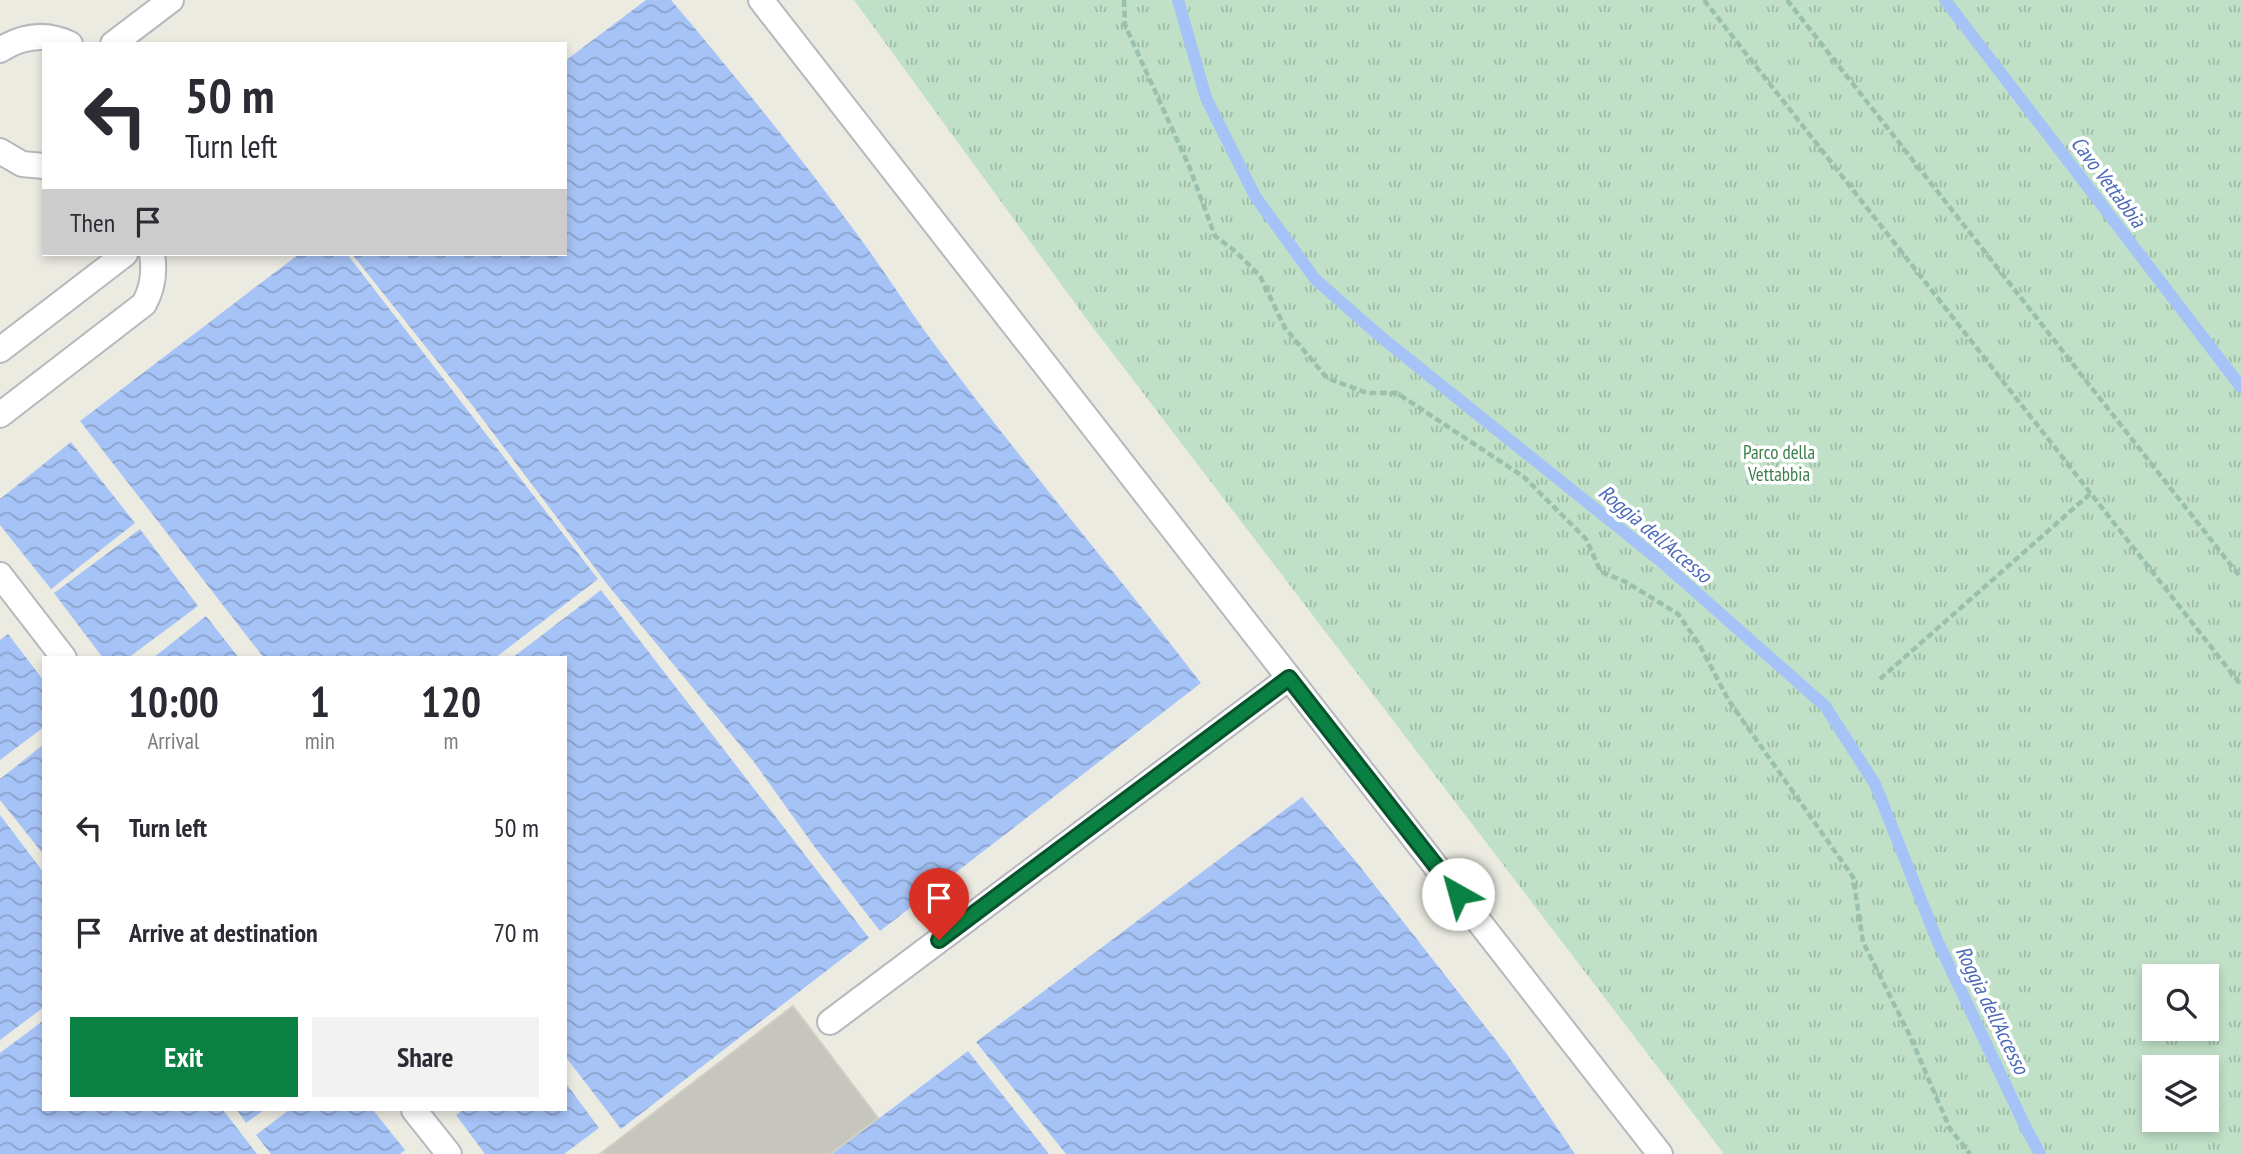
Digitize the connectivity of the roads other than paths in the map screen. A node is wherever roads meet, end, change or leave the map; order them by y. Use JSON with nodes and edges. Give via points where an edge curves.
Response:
{"nodes":[{"id":1,"x":171,"y":0,"type":"edge"},
{"id":2,"x":761,"y":0,"type":"edge"},
{"id":3,"x":66,"y":42,"type":"edge"},
{"id":4,"x":116,"y":42,"type":"edge"},
{"id":5,"x":0,"y":49,"type":"edge"},
{"id":6,"x":0,"y":151,"type":"edge"},
{"id":7,"x":42,"y":166,"type":"edge"},
{"id":8,"x":122,"y":256,"type":"edge"},
{"id":9,"x":152,"y":256,"type":"edge"},
{"id":10,"x":0,"y":350,"type":"edge"},
{"id":11,"x":0,"y":415,"type":"edge"},
{"id":12,"x":0,"y":575,"type":"edge"},
{"id":13,"x":62,"y":656,"type":"edge"},
{"id":14,"x":1289,"y":678,"type":"junction"},
{"id":15,"x":830,"y":1022,"type":"dead end"},
{"id":16,"x":415,"y":1111,"type":"edge"},
{"id":17,"x":449,"y":1154,"type":"edge"},
{"id":18,"x":1660,"y":1154,"type":"edge"}],
"edges":[{"from":1,"to":4,"type":"lane"},
{"from":2,"to":14,"type":"lane"},
{"from":3,"to":5,"type":"lane","via":[[39,36]]},
{"from":6,"to":7,"type":"lane","via":[[22,164]]},
{"from":8,"to":10,"type":"lane"},
{"from":9,"to":11,"type":"lane","via":[[154,275],[144,304]]},
{"from":12,"to":13,"type":"lane"},
{"from":14,"to":15,"type":"lane"},
{"from":14,"to":18,"type":"lane"},
{"from":16,"to":17,"type":"lane"}]}
